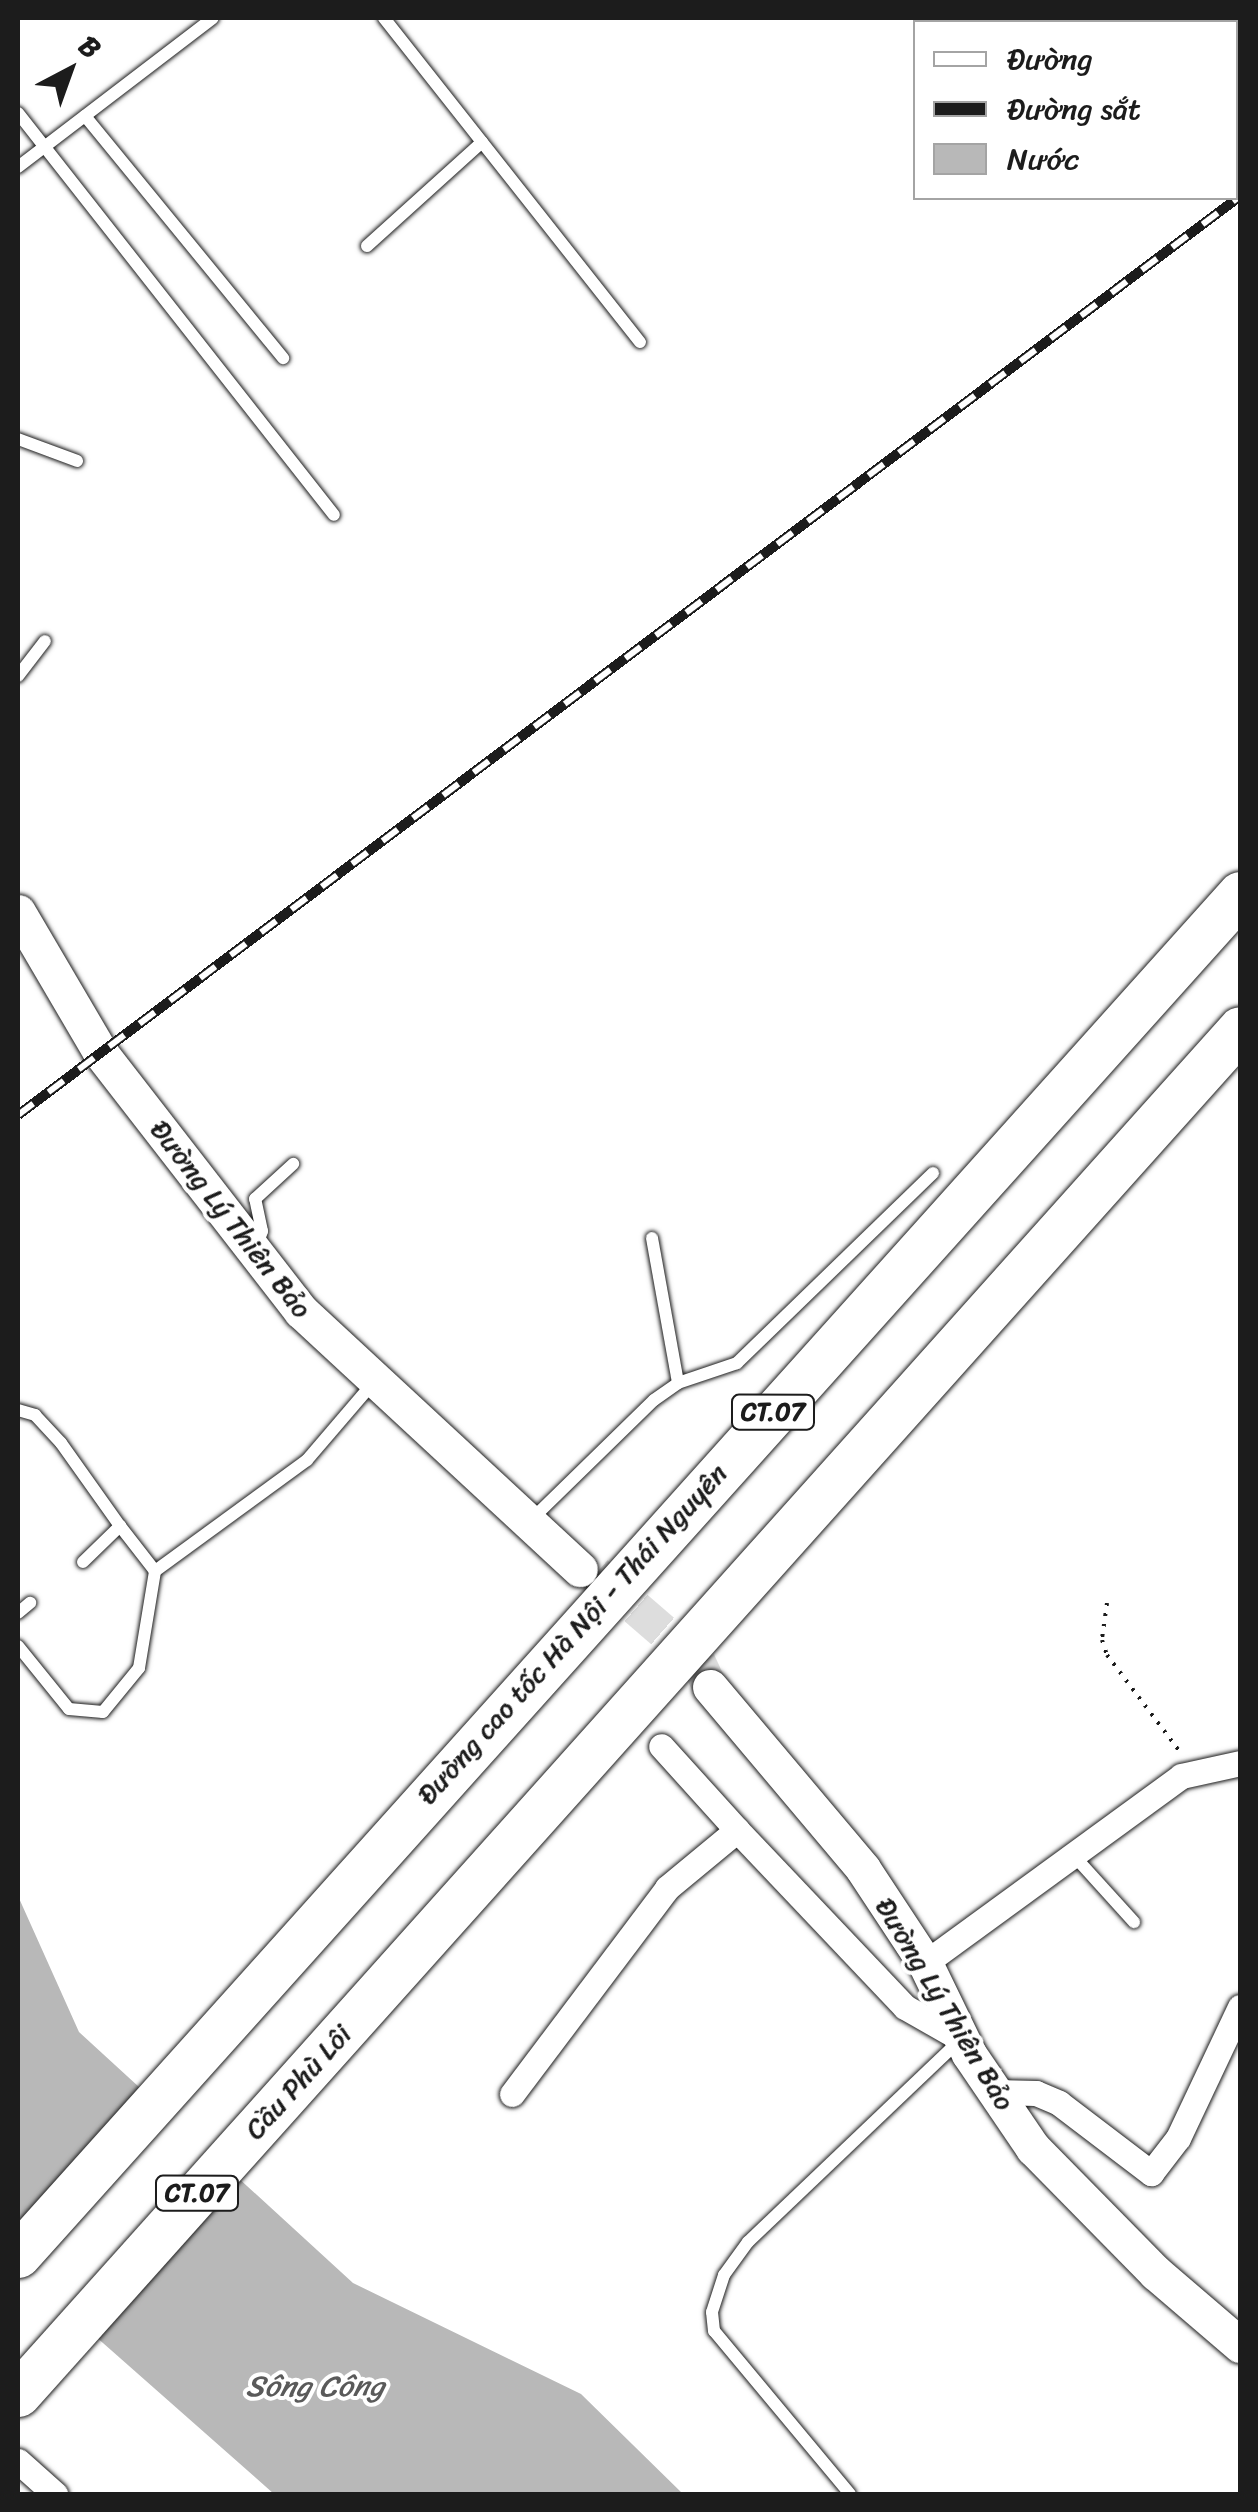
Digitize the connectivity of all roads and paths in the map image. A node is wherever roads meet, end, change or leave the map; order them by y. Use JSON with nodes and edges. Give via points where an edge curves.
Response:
{"nodes":[{"id":1,"x":213,"y":18,"type":"edge"},
{"id":2,"x":384,"y":18,"type":"edge"},
{"id":3,"x":18,"y":113,"type":"edge"},
{"id":4,"x":85,"y":116,"type":"junction"},
{"id":5,"x":482,"y":142,"type":"junction"},
{"id":6,"x":44,"y":147,"type":"junction"},
{"id":7,"x":18,"y":167,"type":"edge"},
{"id":8,"x":367,"y":246,"type":"dead end"},
{"id":9,"x":640,"y":342,"type":"dead end"},
{"id":10,"x":283,"y":358,"type":"dead end"},
{"id":11,"x":18,"y":439,"type":"edge"},
{"id":12,"x":78,"y":462,"type":"dead end"},
{"id":13,"x":334,"y":515,"type":"dead end"},
{"id":14,"x":45,"y":641,"type":"dead end"},
{"id":15,"x":18,"y":676,"type":"edge"},
{"id":16,"x":1240,"y":894,"type":"edge"},
{"id":17,"x":18,"y":912,"type":"edge"},
{"id":18,"x":1240,"y":1030,"type":"edge"},
{"id":19,"x":293,"y":1164,"type":"dead end"},
{"id":20,"x":933,"y":1173,"type":"dead end"},
{"id":21,"x":652,"y":1238,"type":"dead end"},
{"id":22,"x":254,"y":1251,"type":"junction"},
{"id":23,"x":375,"y":1381,"type":"junction"},
{"id":24,"x":678,"y":1383,"type":"junction"},
{"id":25,"x":18,"y":1410,"type":"edge"},
{"id":26,"x":527,"y":1524,"type":"junction"},
{"id":27,"x":120,"y":1526,"type":"junction"},
{"id":28,"x":83,"y":1562,"type":"dead end"},
{"id":29,"x":580,"y":1569,"type":"tunnel mouth"},
{"id":30,"x":155,"y":1571,"type":"junction"},
{"id":31,"x":30,"y":1603,"type":"dead end"},
{"id":32,"x":1107,"y":1604,"type":"dead end"},
{"id":33,"x":18,"y":1613,"type":"edge"},
{"id":34,"x":18,"y":1646,"type":"edge"},
{"id":35,"x":710,"y":1687,"type":"tunnel mouth"},
{"id":36,"x":661,"y":1746,"type":"dead end"},
{"id":37,"x":1240,"y":1763,"type":"edge"},
{"id":38,"x":1193,"y":1771,"type":"junction"},
{"id":39,"x":738,"y":1830,"type":"junction"},
{"id":40,"x":1075,"y":1857,"type":"junction"},
{"id":41,"x":1134,"y":1922,"type":"dead end"},
{"id":42,"x":925,"y":1964,"type":"junction"},
{"id":43,"x":1240,"y":2007,"type":"edge"},
{"id":44,"x":961,"y":2039,"type":"junction"},
{"id":45,"x":995,"y":2092,"type":"junction"},
{"id":46,"x":512,"y":2094,"type":"dead end"},
{"id":47,"x":18,"y":2255,"type":"edge"},
{"id":48,"x":1240,"y":2345,"type":"edge"},
{"id":49,"x":18,"y":2394,"type":"edge"},
{"id":50,"x":18,"y":2461,"type":"edge"},
{"id":51,"x":56,"y":2494,"type":"edge"},
{"id":52,"x":850,"y":2494,"type":"edge"}],
"edges":[{"from":1,"to":4,"type":"lane"},
{"from":2,"to":5,"type":"lane"},
{"from":3,"to":6,"type":"lane"},
{"from":4,"to":6,"type":"lane"},
{"from":4,"to":10,"type":"lane"},
{"from":5,"to":8,"type":"lane"},
{"from":5,"to":9,"type":"lane"},
{"from":6,"to":7,"type":"lane"},
{"from":6,"to":13,"type":"lane"},
{"from":11,"to":12,"type":"lane"},
{"from":14,"to":15,"type":"lane"},
{"from":16,"to":47,"type":"highway","name":"Đường cao tốc Hà Nội - Thái Nguyên","number":"CT.07"},
{"from":17,"to":22,"type":"main road","name":"Đường Lý Thiên Bảo","via":[[100,1052]]},
{"from":18,"to":49,"type":"highway","name":"Cầu Phù Lôi","number":"CT.07"},
{"from":19,"to":22,"type":"lane","via":[[254,1199],[262,1231]]},
{"from":20,"to":24,"type":"lane","via":[[737,1364]]},
{"from":21,"to":24,"type":"lane"},
{"from":22,"to":23,"type":"main road","name":"Đường Lý Thiên Bảo","via":[[301,1311]]},
{"from":23,"to":26,"type":"main road","name":"Đường Lý Thiên Bảo"},
{"from":23,"to":30,"type":"lane","via":[[307,1460]]},
{"from":24,"to":26,"type":"lane","via":[[627,1423]]},
{"from":25,"to":27,"type":"lane","via":[[35,1415],[61,1444]]},
{"from":26,"to":29,"type":"main road","name":"Đường Lý Thiên Bảo"},
{"from":27,"to":28,"type":"lane"},
{"from":27,"to":30,"type":"lane"},
{"from":30,"to":34,"type":"lane","via":[[139,1668],[103,1712],[69,1709]]},
{"from":31,"to":33,"type":"lane"},
{"from":32,"to":38,"type":"path","via":[[1107,1655]]},
{"from":35,"to":42,"type":"main road","name":"Đường Lý Thiên Bảo","via":[[862,1868]]},
{"from":36,"to":39,"type":"street"},
{"from":37,"to":38,"type":"street"},
{"from":38,"to":40,"type":"street"},
{"from":39,"to":44,"type":"street","via":[[905,2007]]},
{"from":39,"to":46,"type":"street","via":[[667,1888]]},
{"from":40,"to":41,"type":"lane"},
{"from":40,"to":42,"type":"street"},
{"from":42,"to":44,"type":"main road","name":"Đường Lý Thiên Bảo"},
{"from":43,"to":45,"type":"street","via":[[1178,2138],[1151,2173],[1059,2103],[1036,2092]]},
{"from":44,"to":45,"type":"main road","name":"Đường Lý Thiên Bảo"},
{"from":44,"to":52,"type":"lane","via":[[748,2242],[724,2275],[712,2312],[714,2331]]},
{"from":45,"to":48,"type":"main road","name":"Đường Lý Thiên Bảo","via":[[1034,2148],[1156,2273]]},
{"from":50,"to":51,"type":"street"}]}
